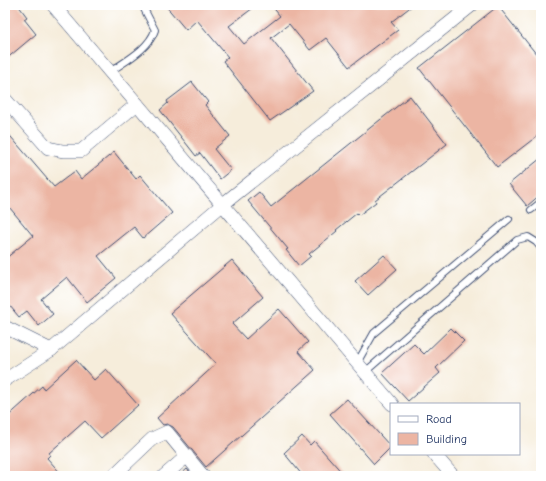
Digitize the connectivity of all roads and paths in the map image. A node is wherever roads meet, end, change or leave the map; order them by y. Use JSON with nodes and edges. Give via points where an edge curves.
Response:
{"nodes":[{"id":1,"x":53,"y":5,"type":"edge"},
{"id":2,"x":142,"y":5,"type":"edge"},
{"id":3,"x":472,"y":5,"type":"edge"},
{"id":4,"x":110,"y":72,"type":"junction"},
{"id":5,"x":5,"y":99,"type":"edge"},
{"id":6,"x":137,"y":104,"type":"junction"},
{"id":7,"x":541,"y":202,"type":"edge"},
{"id":8,"x":222,"y":204,"type":"junction"},
{"id":9,"x":531,"y":210,"type":"dead end"},
{"id":10,"x":509,"y":219,"type":"dead end"},
{"id":11,"x":541,"y":248,"type":"edge"},
{"id":12,"x":5,"y":327,"type":"edge"},
{"id":13,"x":51,"y":350,"type":"junction"},
{"id":14,"x":361,"y":367,"type":"junction"},
{"id":15,"x":5,"y":380,"type":"edge"},
{"id":16,"x":391,"y":403,"type":"edge"},
{"id":17,"x":435,"y":455,"type":"edge"},
{"id":18,"x":187,"y":456,"type":"junction"},
{"id":19,"x":113,"y":476,"type":"edge"},
{"id":20,"x":164,"y":476,"type":"edge"},
{"id":21,"x":203,"y":476,"type":"edge"},
{"id":22,"x":453,"y":476,"type":"edge"}],
"edges":[{"from":1,"to":4,"type":"street"},
{"from":2,"to":4,"type":"lane","via":[[155,30],[153,35],[149,43]]},
{"from":3,"to":8,"type":"street"},
{"from":4,"to":6,"type":"street"},
{"from":5,"to":6,"type":"street","via":[[48,148],[64,151],[81,151]]},
{"from":6,"to":8,"type":"street"},
{"from":7,"to":9,"type":"lane"},
{"from":8,"to":13,"type":"street"},
{"from":8,"to":14,"type":"street"},
{"from":10,"to":14,"type":"lane","via":[[374,333]]},
{"from":11,"to":14,"type":"lane","via":[[528,237],[517,240]]},
{"from":12,"to":13,"type":"street"},
{"from":13,"to":15,"type":"street"},
{"from":14,"to":16,"type":"street"},
{"from":17,"to":22,"type":"street"},
{"from":18,"to":19,"type":"street","via":[[167,432],[152,439]]},
{"from":18,"to":20,"type":"street"},
{"from":18,"to":21,"type":"street"}]}
